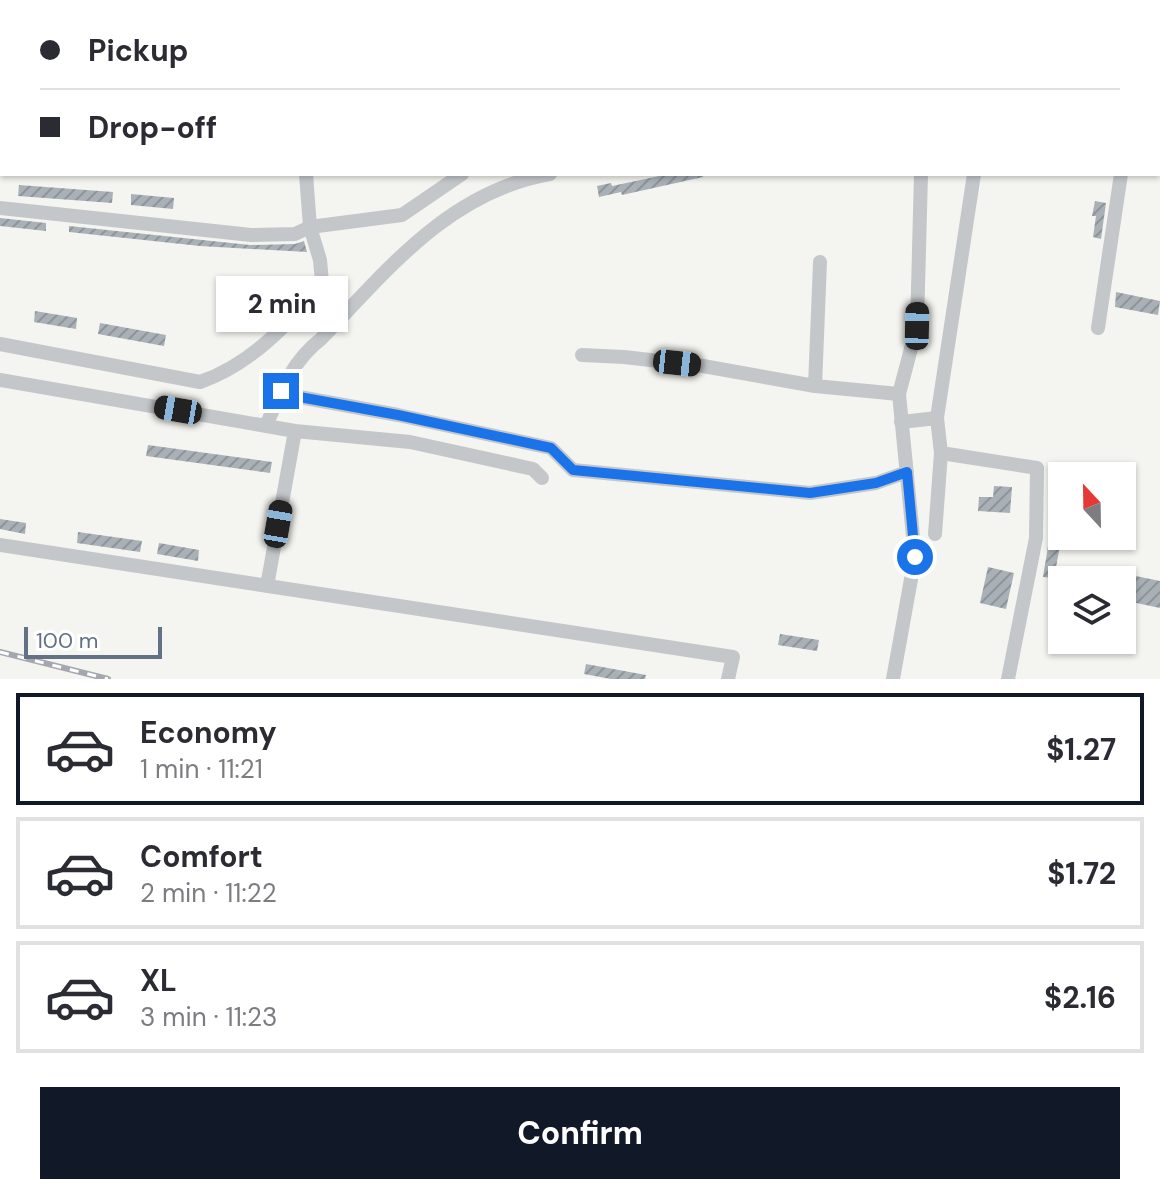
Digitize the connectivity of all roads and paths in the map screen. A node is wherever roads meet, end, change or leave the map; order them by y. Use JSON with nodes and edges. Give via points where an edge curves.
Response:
{"nodes":[{"id":1,"x":306,"y":176,"type":"edge"},
{"id":2,"x":459,"y":176,"type":"edge"},
{"id":3,"x":539,"y":176,"type":"edge"},
{"id":4,"x":921,"y":176,"type":"edge"},
{"id":5,"x":974,"y":176,"type":"edge"},
{"id":6,"x":1121,"y":176,"type":"edge"},
{"id":7,"x":0,"y":208,"type":"edge"},
{"id":8,"x":310,"y":227,"type":"junction"},
{"id":9,"x":820,"y":262,"type":"dead end"},
{"id":10,"x":1098,"y":328,"type":"dead end"},
{"id":11,"x":0,"y":344,"type":"edge"},
{"id":12,"x":582,"y":355,"type":"dead end"},
{"id":13,"x":0,"y":380,"type":"edge"},
{"id":14,"x":815,"y":386,"type":"junction"},
{"id":15,"x":281,"y":391,"type":"junction"},
{"id":16,"x":899,"y":394,"type":"junction"},
{"id":17,"x":937,"y":418,"type":"junction"},
{"id":18,"x":901,"y":422,"type":"junction"},
{"id":19,"x":266,"y":426,"type":"junction"},
{"id":20,"x":295,"y":431,"type":"junction"},
{"id":21,"x":941,"y":453,"type":"junction"},
{"id":22,"x":907,"y":472,"type":"junction"},
{"id":23,"x":542,"y":478,"type":"dead end"},
{"id":24,"x":935,"y":534,"type":"dead end"},
{"id":25,"x":0,"y":545,"type":"edge"},
{"id":26,"x":267,"y":586,"type":"junction"},
{"id":27,"x":728,"y":679,"type":"edge"},
{"id":28,"x":893,"y":679,"type":"edge"},
{"id":29,"x":1008,"y":679,"type":"edge"}],
"edges":[{"from":1,"to":8,"type":"street"},
{"from":2,"to":8,"type":"street","via":[[402,215]]},
{"from":3,"to":15,"type":"street","via":[[468,205],[412,243],[303,353]]},
{"from":4,"to":16,"type":"street","via":[[917,326]]},
{"from":5,"to":17,"type":"street"},
{"from":6,"to":10,"type":"street"},
{"from":7,"to":8,"type":"street","via":[[251,235],[295,234]]},
{"from":8,"to":11,"type":"street","via":[[322,282],[247,360],[219,376],[200,382]]},
{"from":9,"to":14,"type":"street"},
{"from":12,"to":14,"type":"street","via":[[703,366]]},
{"from":13,"to":19,"type":"street"},
{"from":14,"to":16,"type":"street"},
{"from":15,"to":19,"type":"street"},
{"from":15,"to":22,"type":"street","via":[[551,448],[573,470],[810,493],[876,483]]},
{"from":16,"to":18,"type":"street"},
{"from":17,"to":18,"type":"street"},
{"from":17,"to":21,"type":"street"},
{"from":18,"to":22,"type":"street"},
{"from":19,"to":20,"type":"street"},
{"from":20,"to":23,"type":"street","via":[[410,442],[533,469]]},
{"from":20,"to":26,"type":"street"},
{"from":21,"to":24,"type":"street"},
{"from":21,"to":29,"type":"street","via":[[1037,468],[1036,538]]},
{"from":22,"to":28,"type":"street","via":[[915,557]]},
{"from":25,"to":26,"type":"street"},
{"from":26,"to":27,"type":"street","via":[[733,657]]}]}
